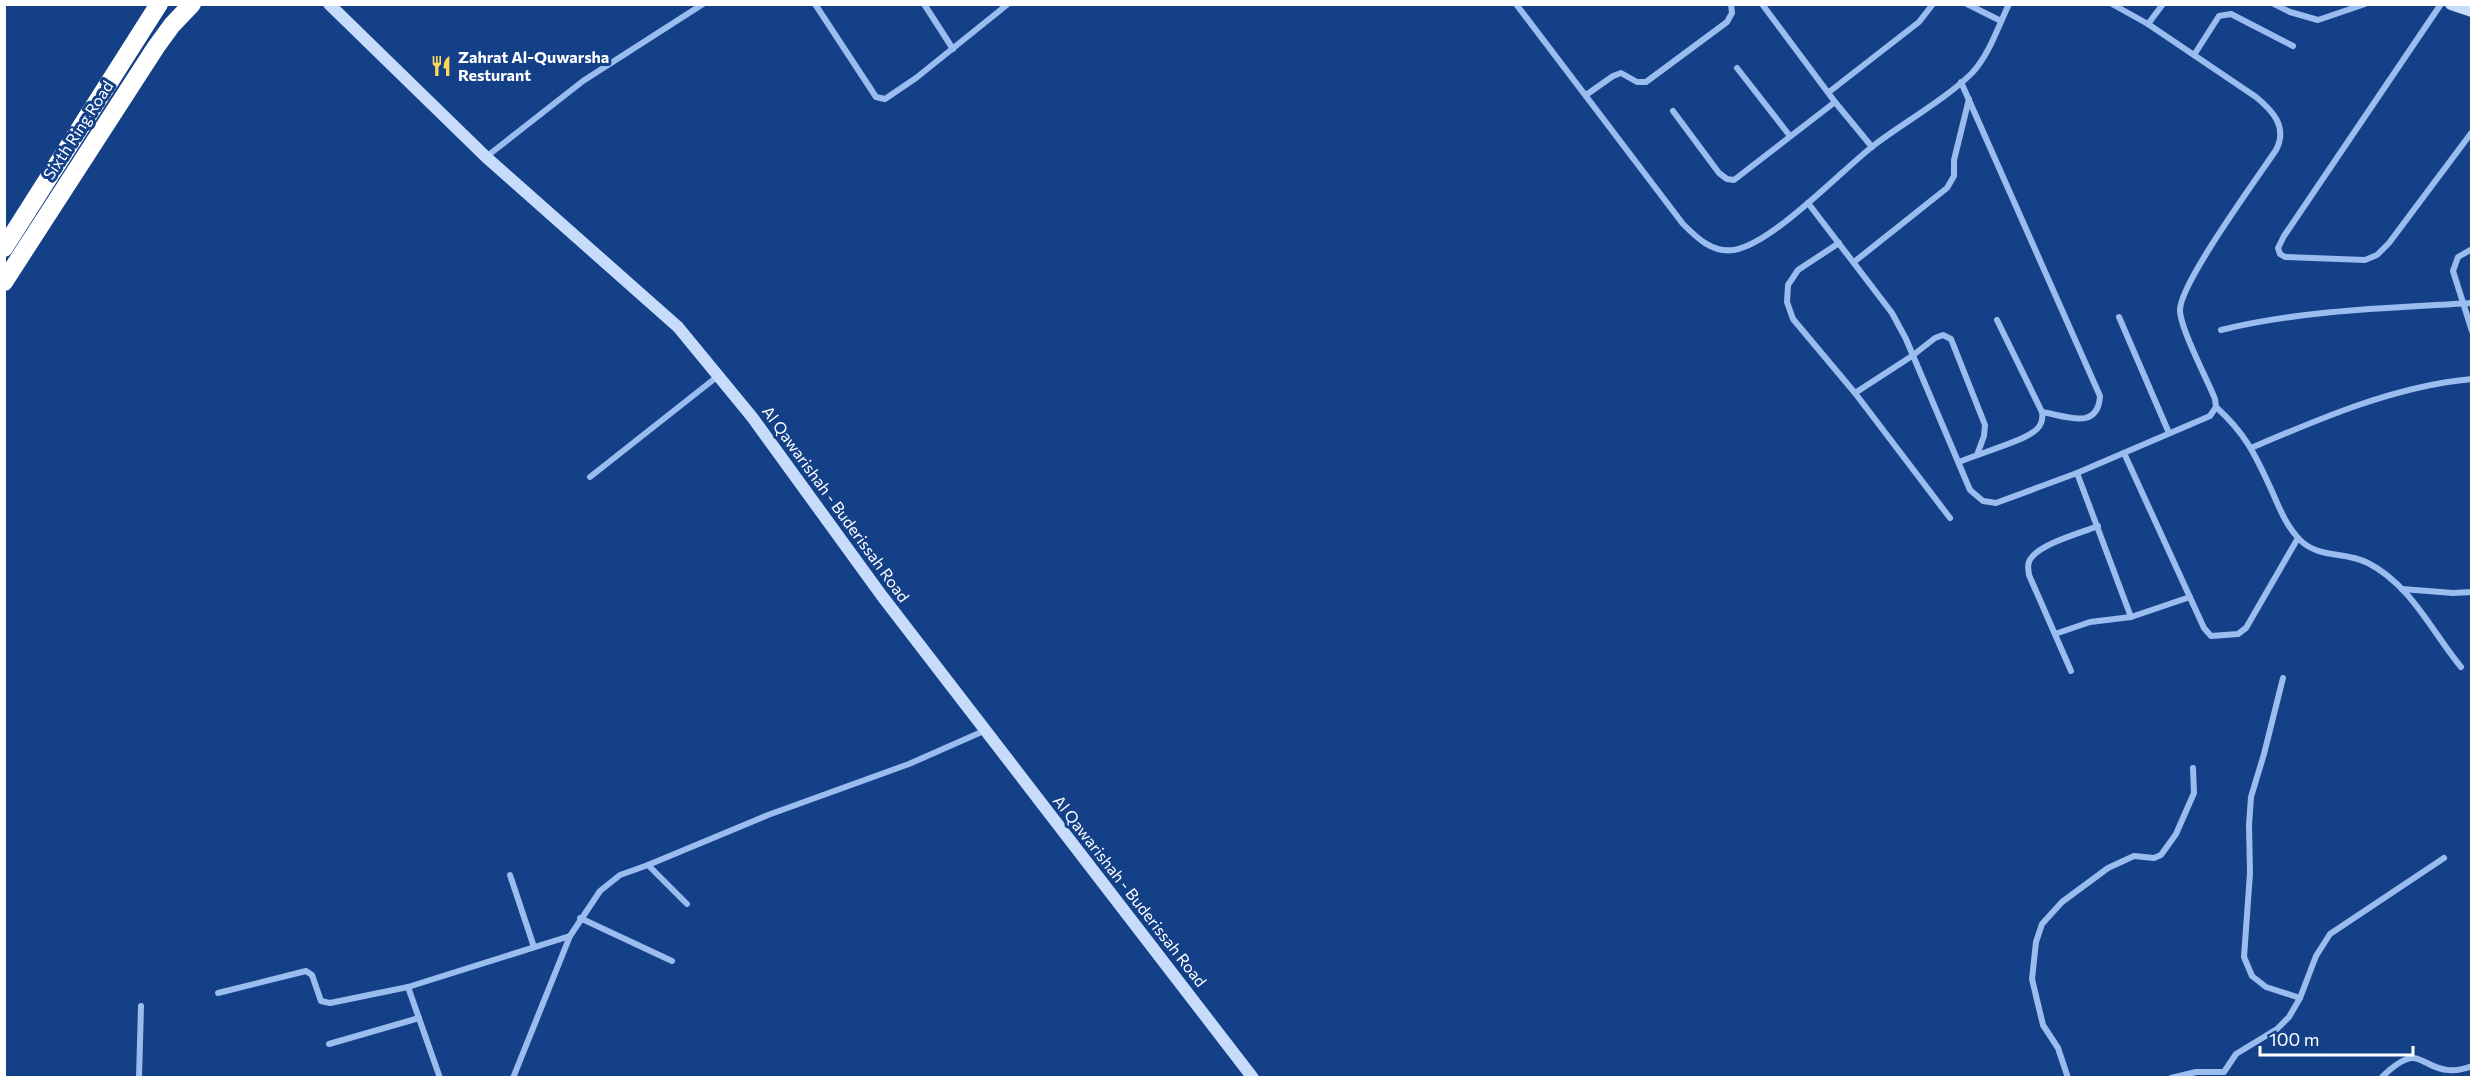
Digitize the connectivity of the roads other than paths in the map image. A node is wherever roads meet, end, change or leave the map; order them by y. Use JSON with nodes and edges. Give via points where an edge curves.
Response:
{"nodes":[{"id":1,"x":159,"y":4,"type":"edge"},
{"id":2,"x":192,"y":4,"type":"edge"},
{"id":3,"x":703,"y":4,"type":"edge"},
{"id":4,"x":815,"y":4,"type":"edge"},
{"id":5,"x":924,"y":4,"type":"edge"},
{"id":6,"x":1008,"y":4,"type":"edge"},
{"id":7,"x":1516,"y":4,"type":"edge"},
{"id":8,"x":1731,"y":4,"type":"edge"},
{"id":9,"x":1762,"y":4,"type":"edge"},
{"id":10,"x":1933,"y":4,"type":"edge"},
{"id":11,"x":1967,"y":4,"type":"edge"},
{"id":12,"x":2009,"y":4,"type":"edge"},
{"id":13,"x":2112,"y":4,"type":"edge"},
{"id":14,"x":2163,"y":4,"type":"edge"},
{"id":15,"x":2274,"y":4,"type":"edge"},
{"id":16,"x":2365,"y":4,"type":"edge"},
{"id":17,"x":2441,"y":4,"type":"edge"},
{"id":18,"x":2451,"y":4,"type":"edge"},
{"id":19,"x":329,"y":5,"type":"edge"},
{"id":20,"x":2472,"y":11,"type":"edge"},
{"id":21,"x":2001,"y":21,"type":"junction"},
{"id":22,"x":2148,"y":24,"type":"junction"},
{"id":23,"x":2293,"y":46,"type":"dead end"},
{"id":24,"x":953,"y":49,"type":"junction"},
{"id":25,"x":2194,"y":55,"type":"junction"},
{"id":26,"x":1737,"y":68,"type":"dead end"},
{"id":27,"x":1961,"y":82,"type":"junction"},
{"id":28,"x":1829,"y":92,"type":"junction"},
{"id":29,"x":1586,"y":95,"type":"junction"},
{"id":30,"x":1969,"y":99,"type":"junction"},
{"id":31,"x":1835,"y":102,"type":"junction"},
{"id":32,"x":1673,"y":111,"type":"dead end"},
{"id":33,"x":2472,"y":132,"type":"edge"},
{"id":34,"x":1790,"y":136,"type":"junction"},
{"id":35,"x":1872,"y":147,"type":"junction"},
{"id":36,"x":486,"y":157,"type":"junction"},
{"id":37,"x":1808,"y":203,"type":"junction"},
{"id":38,"x":1839,"y":243,"type":"junction"},
{"id":39,"x":4,"y":248,"type":"edge"},
{"id":40,"x":2472,"y":249,"type":"edge"},
{"id":41,"x":1854,"y":262,"type":"junction"},
{"id":42,"x":4,"y":282,"type":"edge"},
{"id":43,"x":2472,"y":303,"type":"edge"},
{"id":44,"x":2462,"y":304,"type":"junction"},
{"id":45,"x":2120,"y":317,"type":"dead end"},
{"id":46,"x":1997,"y":320,"type":"dead end"},
{"id":47,"x":2221,"y":330,"type":"dead end"},
{"id":48,"x":2472,"y":331,"type":"edge"},
{"id":49,"x":1912,"y":356,"type":"junction"},
{"id":50,"x":718,"y":376,"type":"junction"},
{"id":51,"x":2472,"y":379,"type":"edge"},
{"id":52,"x":1855,"y":393,"type":"junction"},
{"id":53,"x":2216,"y":407,"type":"junction"},
{"id":54,"x":2042,"y":412,"type":"junction"},
{"id":55,"x":2169,"y":433,"type":"junction"},
{"id":56,"x":2251,"y":448,"type":"junction"},
{"id":57,"x":2124,"y":453,"type":"junction"},
{"id":58,"x":1977,"y":455,"type":"junction"},
{"id":59,"x":1959,"y":462,"type":"junction"},
{"id":60,"x":2077,"y":473,"type":"junction"},
{"id":61,"x":590,"y":477,"type":"dead end"},
{"id":62,"x":1950,"y":518,"type":"dead end"},
{"id":63,"x":2098,"y":526,"type":"junction"},
{"id":64,"x":2298,"y":538,"type":"junction"},
{"id":65,"x":2401,"y":589,"type":"junction"},
{"id":66,"x":2472,"y":592,"type":"edge"},
{"id":67,"x":2190,"y":597,"type":"junction"},
{"id":68,"x":2130,"y":617,"type":"junction"},
{"id":69,"x":2055,"y":634,"type":"junction"},
{"id":70,"x":2461,"y":667,"type":"dead end"},
{"id":71,"x":2071,"y":671,"type":"dead end"},
{"id":72,"x":2283,"y":678,"type":"dead end"},
{"id":73,"x":987,"y":730,"type":"junction"},
{"id":74,"x":2193,"y":768,"type":"dead end"},
{"id":75,"x":2444,"y":858,"type":"dead end"},
{"id":76,"x":648,"y":865,"type":"junction"},
{"id":77,"x":510,"y":875,"type":"dead end"},
{"id":78,"x":687,"y":904,"type":"dead end"},
{"id":79,"x":580,"y":918,"type":"junction"},
{"id":80,"x":570,"y":936,"type":"junction"},
{"id":81,"x":534,"y":947,"type":"junction"},
{"id":82,"x":672,"y":961,"type":"dead end"},
{"id":83,"x":408,"y":987,"type":"junction"},
{"id":84,"x":218,"y":993,"type":"dead end"},
{"id":85,"x":2300,"y":998,"type":"junction"},
{"id":86,"x":141,"y":1006,"type":"dead end"},
{"id":87,"x":419,"y":1018,"type":"junction"},
{"id":88,"x":329,"y":1044,"type":"dead end"},
{"id":89,"x":2472,"y":1066,"type":"edge"},
{"id":90,"x":2224,"y":1075,"type":"edge"},
{"id":91,"x":139,"y":1077,"type":"edge"},
{"id":92,"x":440,"y":1077,"type":"edge"},
{"id":93,"x":513,"y":1077,"type":"edge"},
{"id":94,"x":1253,"y":1077,"type":"edge"},
{"id":95,"x":2068,"y":1077,"type":"edge"},
{"id":96,"x":2171,"y":1077,"type":"edge"},
{"id":97,"x":2381,"y":1077,"type":"edge"}],
"edges":[{"from":1,"to":39,"type":"highway","name":"Sixth Ring Road"},
{"from":2,"to":42,"type":"highway","name":"Sixth Ring Road","via":[[149,57]]},
{"from":3,"to":36,"type":"street","via":[[583,81]]},
{"from":4,"to":24,"type":"street","via":[[880,99],[890,97]]},
{"from":5,"to":24,"type":"street"},
{"from":6,"to":24,"type":"street"},
{"from":7,"to":29,"type":"street"},
{"from":8,"to":29,"type":"street","via":[[1732,14],[1727,22],[1646,82],[1637,82],[1621,73]]},
{"from":9,"to":28,"type":"street"},
{"from":10,"to":28,"type":"street","via":[[1918,21]]},
{"from":11,"to":21,"type":"street"},
{"from":12,"to":21,"type":"street"},
{"from":13,"to":22,"type":"street"},
{"from":14,"to":22,"type":"street"},
{"from":15,"to":16,"type":"street","via":[[2318,20]]},
{"from":17,"to":33,"type":"street","via":[[2284,236],[2278,248],[2280,254],[2365,260],[2377,255]]},
{"from":18,"to":20,"type":"main road"},
{"from":19,"to":36,"type":"main road","name":"Al Qawarishah - Buderissah Road"},
{"from":21,"to":27,"type":"street","via":[[1980,63]]},
{"from":22,"to":25,"type":"street"},
{"from":23,"to":25,"type":"street","via":[[2230,14],[2219,16]]},
{"from":25,"to":53,"type":"street","via":[[2265,104],[2277,119],[2282,134],[2276,150],[2199,265],[2181,301],[2182,320]]},
{"from":26,"to":34,"type":"street"},
{"from":27,"to":30,"type":"street"},
{"from":27,"to":35,"type":"street"},
{"from":28,"to":31,"type":"street"},
{"from":29,"to":37,"type":"street","via":[[1683,224],[1711,247],[1744,247]]},
{"from":30,"to":41,"type":"street","via":[[1954,160],[1954,176],[1947,188]]},
{"from":30,"to":54,"type":"street","via":[[2100,396],[2099,408],[2083,419]]},
{"from":31,"to":34,"type":"street"},
{"from":31,"to":35,"type":"street"},
{"from":32,"to":34,"type":"street","via":[[1727,179],[1734,180]]},
{"from":35,"to":37,"type":"street"},
{"from":36,"to":50,"type":"main road","name":"Al Qawarishah - Buderissah Road","via":[[671,320]]},
{"from":37,"to":38,"type":"street"},
{"from":38,"to":41,"type":"street"},
{"from":38,"to":52,"type":"street","via":[[1798,270],[1788,285],[1787,302],[1793,319]]},
{"from":40,"to":44,"type":"street","via":[[2462,253],[2453,266]]},
{"from":41,"to":49,"type":"street","via":[[1892,313]]},
{"from":43,"to":44,"type":"street"},
{"from":44,"to":47,"type":"street","via":[[2310,313]]},
{"from":44,"to":48,"type":"street"},
{"from":45,"to":55,"type":"street"},
{"from":46,"to":54,"type":"street"},
{"from":49,"to":52,"type":"street"},
{"from":49,"to":58,"type":"street","via":[[1935,338],[1943,335],[1952,339],[1985,425]]},
{"from":49,"to":59,"type":"street"},
{"from":50,"to":61,"type":"street"},
{"from":50,"to":73,"type":"main road","name":"Al Qawarishah - Buderissah Road"},
{"from":51,"to":56,"type":"street","via":[[2441,383],[2367,403]]},
{"from":52,"to":62,"type":"street"},
{"from":53,"to":55,"type":"street","via":[[2210,416]]},
{"from":53,"to":56,"type":"street","via":[[2241,431]]},
{"from":54,"to":58,"type":"street","via":[[2043,420],[2037,429]]},
{"from":55,"to":57,"type":"street"},
{"from":56,"to":64,"type":"street","via":[[2285,520]]},
{"from":57,"to":60,"type":"street"},
{"from":57,"to":67,"type":"street"},
{"from":58,"to":59,"type":"street"},
{"from":59,"to":60,"type":"street","via":[[1970,490],[1990,503]]},
{"from":60,"to":63,"type":"street"},
{"from":63,"to":68,"type":"street"},
{"from":63,"to":69,"type":"street","via":[[2040,550],[2027,566]]},
{"from":64,"to":65,"type":"street","via":[[2311,549],[2368,563]]},
{"from":64,"to":67,"type":"street","via":[[2242,632],[2211,636]]},
{"from":65,"to":66,"type":"street"},
{"from":65,"to":70,"type":"street"},
{"from":67,"to":68,"type":"street"},
{"from":68,"to":69,"type":"street","via":[[2090,622]]},
{"from":69,"to":71,"type":"street"},
{"from":72,"to":85,"type":"street","via":[[2251,797],[2244,957],[2252,976],[2266,987]]},
{"from":73,"to":76,"type":"street"},
{"from":73,"to":94,"type":"main road","name":"Al Qawarishah - Buderissah Road"},
{"from":74,"to":95,"type":"street","via":[[2194,793],[2162,855],[2134,856],[2108,868],[2062,902],[2042,924],[2032,979],[2043,1025],[2058,1048]]},
{"from":75,"to":85,"type":"street","via":[[2330,934],[2316,956]]},
{"from":76,"to":78,"type":"street"},
{"from":76,"to":79,"type":"street","via":[[620,874],[600,891]]},
{"from":77,"to":81,"type":"street"},
{"from":79,"to":80,"type":"street"},
{"from":79,"to":82,"type":"street"},
{"from":80,"to":81,"type":"street"},
{"from":80,"to":93,"type":"street"},
{"from":81,"to":83,"type":"street"},
{"from":83,"to":84,"type":"street","via":[[326,1003],[319,999],[312,975],[306,971]]},
{"from":83,"to":87,"type":"street"},
{"from":85,"to":90,"type":"street","via":[[2277,1029],[2236,1054]]},
{"from":86,"to":91,"type":"street"},
{"from":87,"to":88,"type":"street"},
{"from":87,"to":92,"type":"street"},
{"from":89,"to":97,"type":"street","via":[[2441,1071],[2413,1058]]},
{"from":90,"to":96,"type":"street","via":[[2196,1072]]}]}
